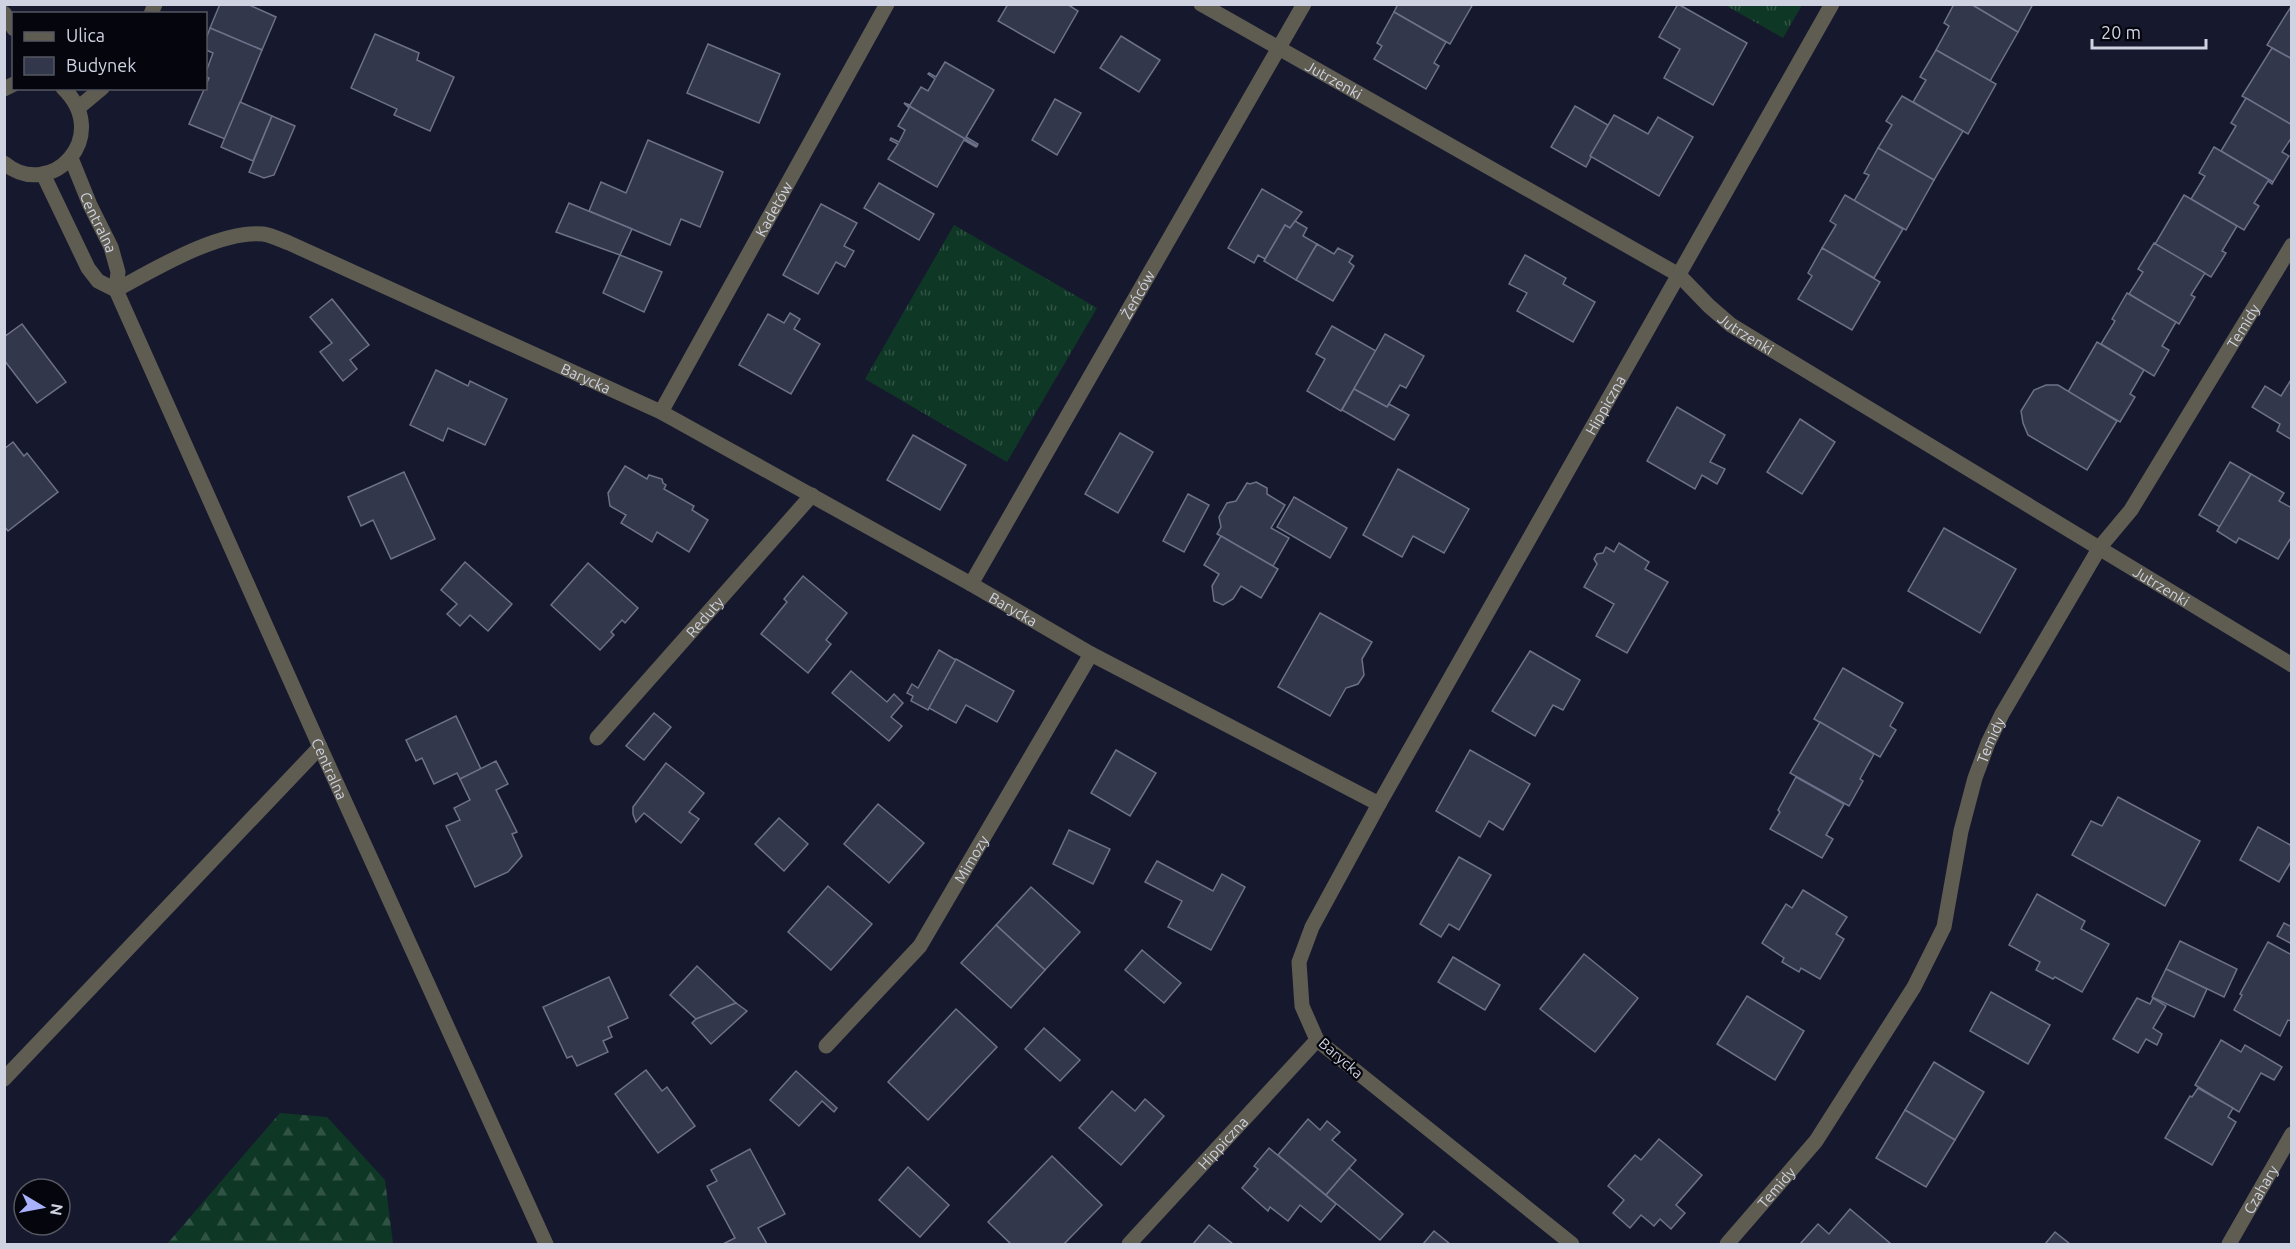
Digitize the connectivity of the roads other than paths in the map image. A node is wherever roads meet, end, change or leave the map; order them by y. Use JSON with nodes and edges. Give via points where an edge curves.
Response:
{"nodes":[{"id":1,"x":887,"y":4,"type":"edge"},
{"id":2,"x":1201,"y":4,"type":"edge"},
{"id":3,"x":1304,"y":4,"type":"edge"},
{"id":4,"x":1832,"y":4,"type":"edge"},
{"id":5,"x":4,"y":13,"type":"edge"},
{"id":6,"x":12,"y":26,"type":"edge"},
{"id":7,"x":1279,"y":50,"type":"junction"},
{"id":8,"x":65,"y":90,"type":"edge"},
{"id":9,"x":100,"y":90,"type":"edge"},
{"id":10,"x":78,"y":108,"type":"junction"},
{"id":11,"x":71,"y":158,"type":"junction"},
{"id":12,"x":4,"y":164,"type":"edge"},
{"id":13,"x":43,"y":174,"type":"junction"},
{"id":14,"x":2292,"y":245,"type":"edge"},
{"id":15,"x":1679,"y":276,"type":"junction"},
{"id":16,"x":116,"y":290,"type":"junction"},
{"id":17,"x":661,"y":412,"type":"junction"},
{"id":18,"x":812,"y":495,"type":"junction"},
{"id":19,"x":2100,"y":547,"type":"junction"},
{"id":20,"x":971,"y":584,"type":"junction"},
{"id":21,"x":1091,"y":654,"type":"junction"},
{"id":22,"x":2292,"y":665,"type":"edge"},
{"id":23,"x":597,"y":738,"type":"dead end"},
{"id":24,"x":320,"y":747,"type":"junction"},
{"id":25,"x":1379,"y":804,"type":"junction"},
{"id":26,"x":1317,"y":1040,"type":"junction"},
{"id":27,"x":826,"y":1046,"type":"dead end"},
{"id":28,"x":4,"y":1079,"type":"edge"},
{"id":29,"x":2292,"y":1134,"type":"edge"},
{"id":30,"x":546,"y":1245,"type":"edge"},
{"id":31,"x":1129,"y":1245,"type":"edge"},
{"id":32,"x":1572,"y":1245,"type":"edge"},
{"id":33,"x":1727,"y":1245,"type":"edge"},
{"id":34,"x":2229,"y":1245,"type":"edge"}],
"edges":[{"from":1,"to":17,"type":"street","name":"Kadetów"},
{"from":2,"to":7,"type":"street","name":"Jutrzenki"},
{"from":3,"to":7,"type":"street","name":"Żeńców"},
{"from":4,"to":15,"type":"street","name":"Hippiczna"},
{"from":5,"to":6,"type":"street"},
{"from":7,"to":15,"type":"street","name":"Jutrzenki"},
{"from":7,"to":20,"type":"street","name":"Żeńców"},
{"from":8,"to":10,"type":"street"},
{"from":9,"to":10,"type":"street"},
{"from":10,"to":11,"type":"street","via":[[82,128]]},
{"from":11,"to":13,"type":"street","via":[[58,169]]},
{"from":11,"to":16,"type":"street","name":"Centralna","via":[[111,247],[118,272]]},
{"from":12,"to":13,"type":"street","via":[[26,174]]},
{"from":13,"to":16,"type":"street","name":"Centralna","via":[[88,268],[98,281]]},
{"from":14,"to":19,"type":"street","name":"Temidy","via":[[2132,510]]},
{"from":15,"to":19,"type":"street","name":"Jutrzenki","via":[[1731,325]]},
{"from":15,"to":25,"type":"street","name":"Hippiczna"},
{"from":16,"to":17,"type":"street","name":"Barycka","via":[[191,252],[236,235],[265,234]]},
{"from":16,"to":24,"type":"street","name":"Centralna"},
{"from":17,"to":18,"type":"street","name":"Barycka"},
{"from":18,"to":20,"type":"street","name":"Barycka"},
{"from":18,"to":23,"type":"street","name":"Reduty"},
{"from":19,"to":22,"type":"street","name":"Jutrzenki"},
{"from":19,"to":33,"type":"street","name":"Temidy","via":[[1988,743],[1961,831],[1944,927],[1919,979],[1816,1141]]},
{"from":20,"to":21,"type":"street","name":"Barycka"},
{"from":21,"to":25,"type":"street","name":"Barycka"},
{"from":21,"to":27,"type":"street","name":"Mimozy","via":[[920,946]]},
{"from":24,"to":28,"type":"street"},
{"from":24,"to":30,"type":"street","name":"Centralna"},
{"from":25,"to":26,"type":"street","name":"Barycka","via":[[1312,927],[1299,962],[1302,1006]]},
{"from":26,"to":31,"type":"street","name":"Hippiczna"},
{"from":26,"to":32,"type":"street","name":"Barycka"},
{"from":29,"to":34,"type":"street","name":"Czahary"}]}
